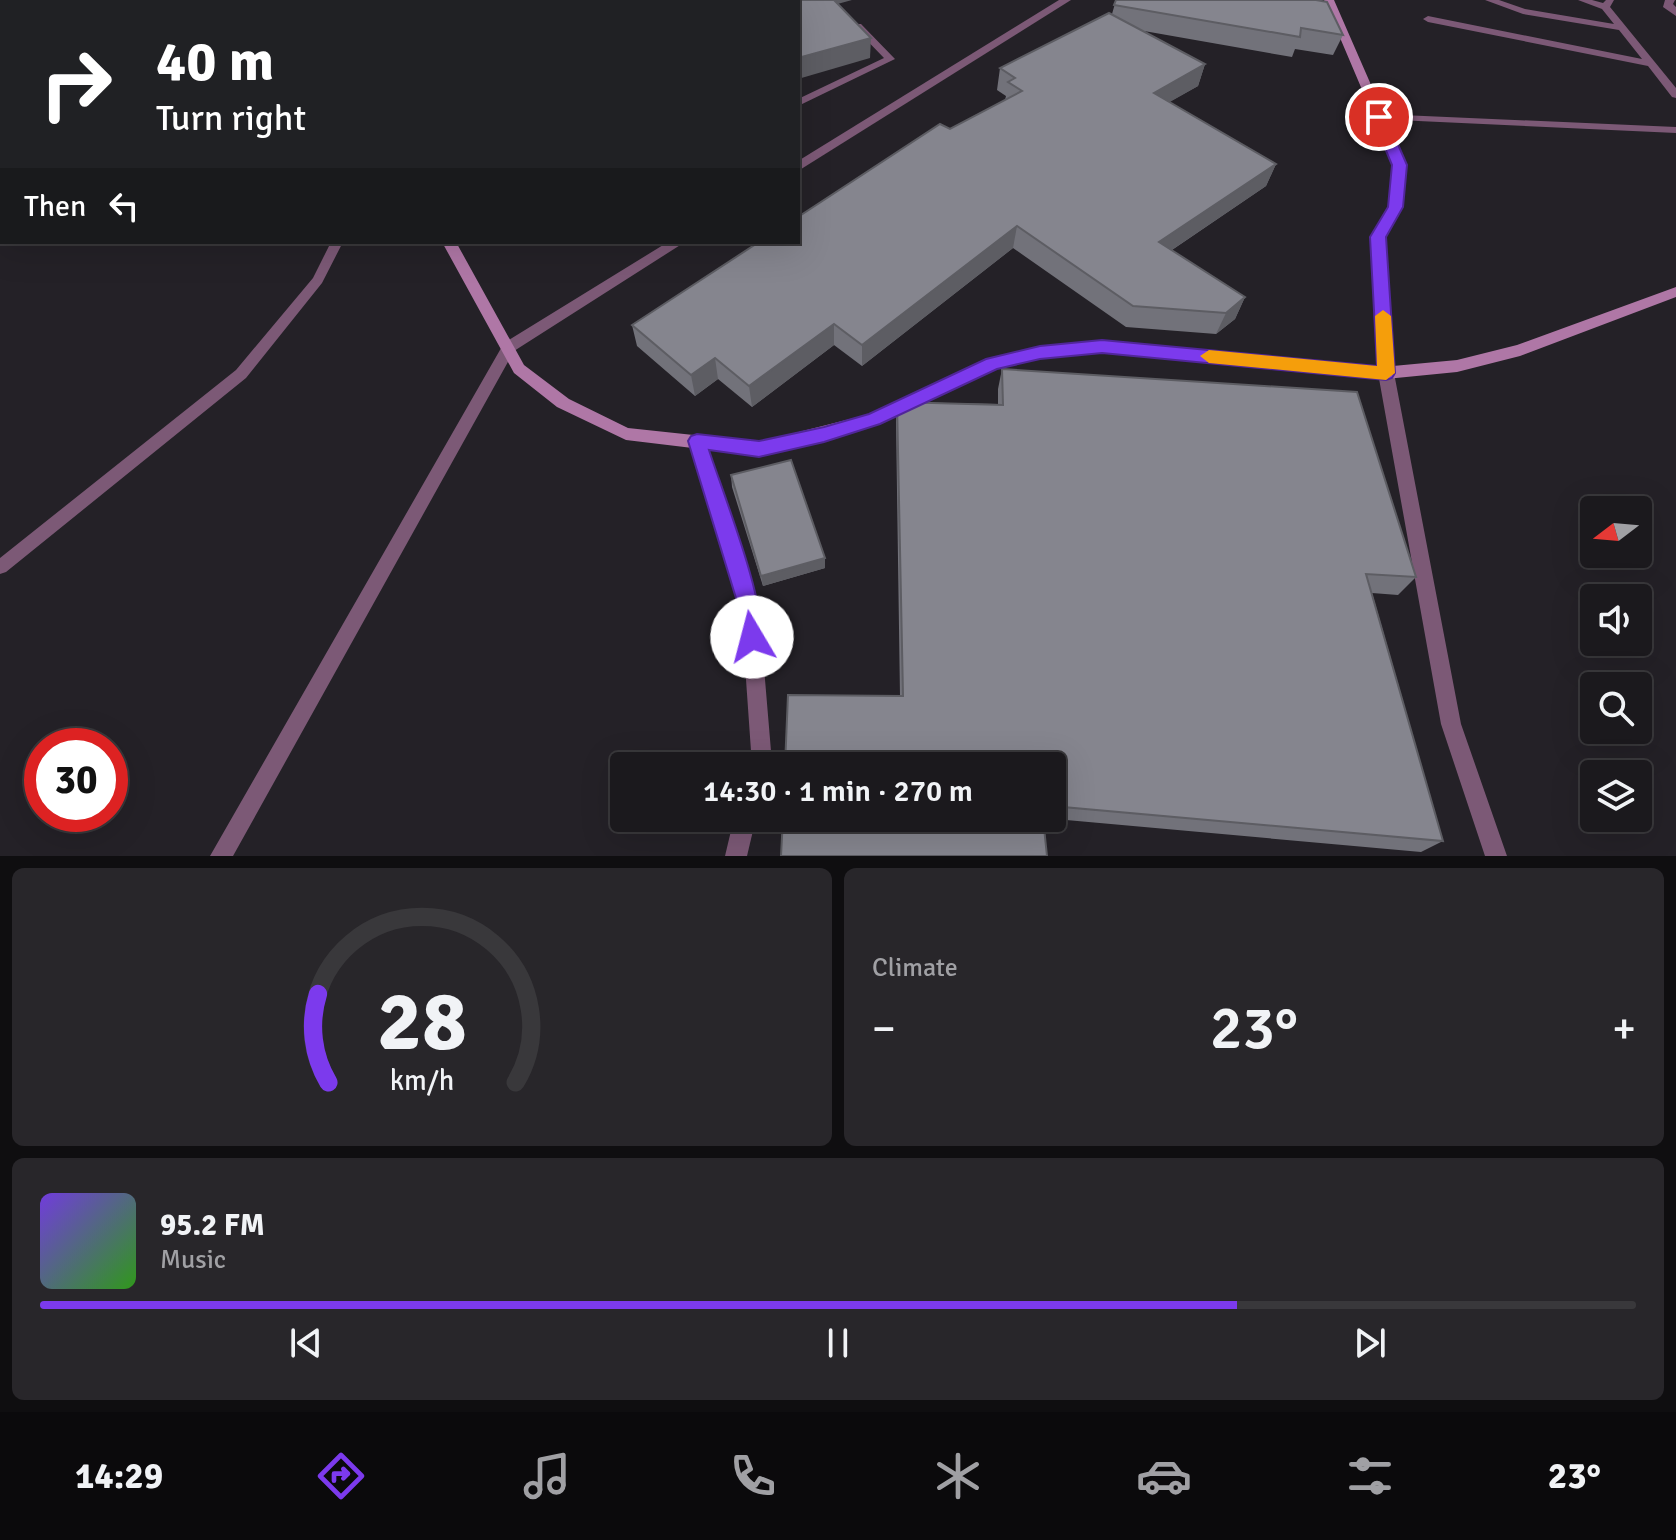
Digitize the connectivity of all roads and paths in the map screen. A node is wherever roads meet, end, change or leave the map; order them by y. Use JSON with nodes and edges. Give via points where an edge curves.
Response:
{"nodes":[{"id":1,"x":1066,"y":0,"type":"edge"},
{"id":2,"x":1329,"y":0,"type":"edge"},
{"id":3,"x":1490,"y":0,"type":"edge"},
{"id":4,"x":1583,"y":0,"type":"edge"},
{"id":5,"x":1670,"y":0,"type":"edge"},
{"id":6,"x":1608,"y":4,"type":"edge"},
{"id":7,"x":1676,"y":13,"type":"edge"},
{"id":8,"x":1428,"y":19,"type":"dead end"},
{"id":9,"x":858,"y":25,"type":"edge"},
{"id":10,"x":1622,"y":28,"type":"junction"},
{"id":11,"x":1651,"y":64,"type":"junction"},
{"id":12,"x":1676,"y":95,"type":"edge"},
{"id":13,"x":800,"y":102,"type":"edge"},
{"id":14,"x":1379,"y":117,"type":"junction"},
{"id":15,"x":1676,"y":130,"type":"edge"},
{"id":16,"x":800,"y":166,"type":"edge"},
{"id":17,"x":336,"y":244,"type":"edge"},
{"id":18,"x":450,"y":244,"type":"edge"},
{"id":19,"x":675,"y":244,"type":"edge"},
{"id":20,"x":1676,"y":292,"type":"edge"},
{"id":21,"x":509,"y":347,"type":"junction"},
{"id":22,"x":1386,"y":373,"type":"junction"},
{"id":23,"x":697,"y":441,"type":"junction"},
{"id":24,"x":0,"y":567,"type":"edge"},
{"id":25,"x":761,"y":752,"type":"edge"},
{"id":26,"x":742,"y":832,"type":"edge"},
{"id":27,"x":221,"y":856,"type":"edge"},
{"id":28,"x":736,"y":856,"type":"edge"},
{"id":29,"x":1496,"y":856,"type":"edge"}],
"edges":[{"from":1,"to":16,"type":"street"},
{"from":2,"to":14,"type":"street"},
{"from":3,"to":10,"type":"lane"},
{"from":4,"to":6,"type":"lane"},
{"from":5,"to":7,"type":"street","via":[[1667,5]]},
{"from":6,"to":10,"type":"lane"},
{"from":8,"to":11,"type":"lane"},
{"from":9,"to":13,"type":"lane","via":[[890,59]]},
{"from":10,"to":11,"type":"lane"},
{"from":11,"to":12,"type":"lane"},
{"from":14,"to":15,"type":"lane"},
{"from":14,"to":22,"type":"street","via":[[1400,165],[1395,207],[1378,237]]},
{"from":17,"to":24,"type":"lane","via":[[318,280],[241,374]]},
{"from":18,"to":21,"type":"street"},
{"from":19,"to":21,"type":"street"},
{"from":20,"to":22,"type":"street","via":[[1520,350],[1457,366]]},
{"from":21,"to":23,"type":"street","via":[[519,369],[563,403],[626,434]]},
{"from":21,"to":27,"type":"street"},
{"from":22,"to":23,"type":"street","via":[[1087,348],[993,363],[874,419],[824,434],[759,449]]},
{"from":22,"to":29,"type":"street","via":[[1451,724]]},
{"from":23,"to":25,"type":"street","via":[[750,608]]},
{"from":26,"to":28,"type":"street"}]}
